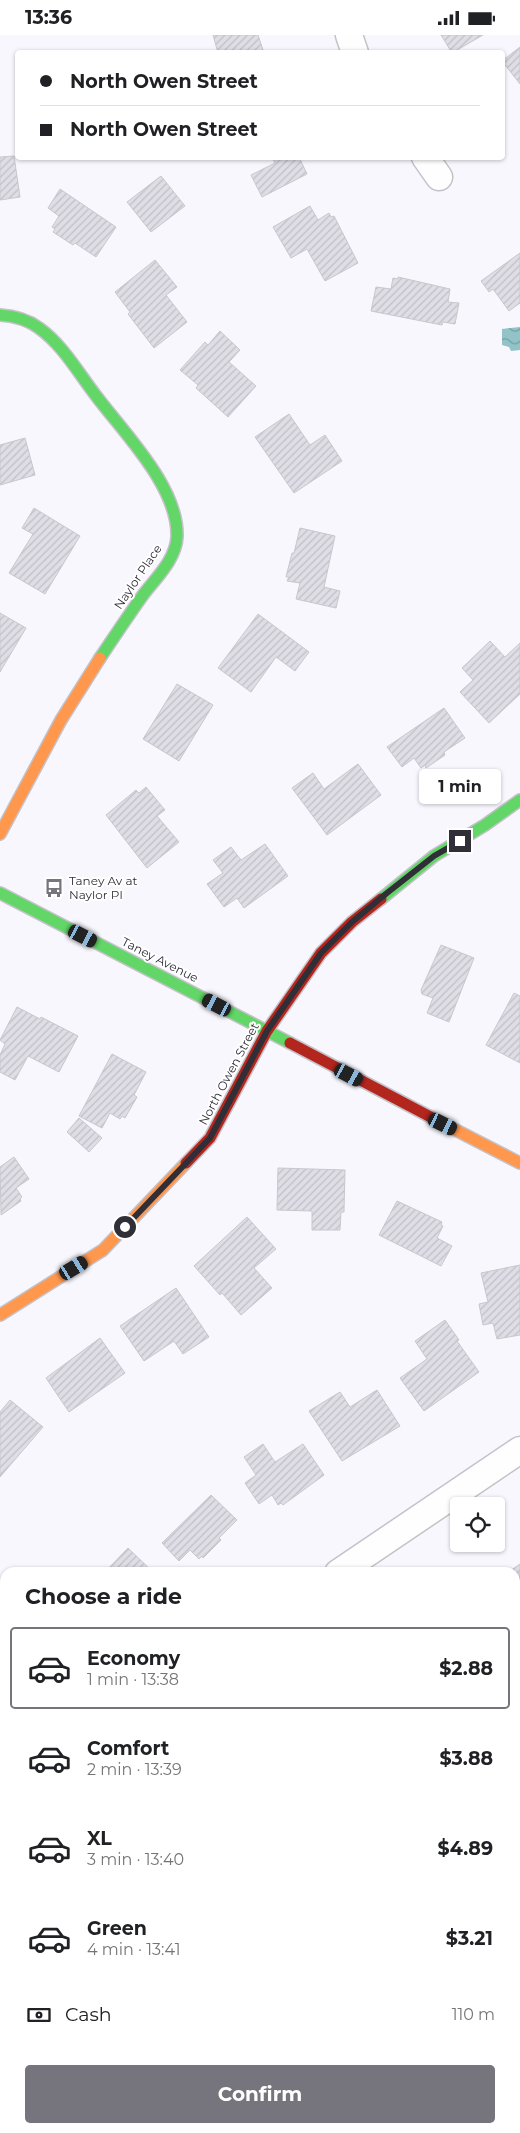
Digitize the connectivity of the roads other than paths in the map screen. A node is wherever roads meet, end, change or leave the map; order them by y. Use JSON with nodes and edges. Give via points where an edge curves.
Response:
{"nodes":[{"id":1,"x":349,"y":35,"type":"edge"},
{"id":2,"x":354,"y":50,"type":"edge"},
{"id":3,"x":0,"y":315,"type":"edge"},
{"id":4,"x":520,"y":800,"type":"edge"},
{"id":5,"x":0,"y":834,"type":"edge"},
{"id":6,"x":0,"y":893,"type":"edge"},
{"id":7,"x":267,"y":1031,"type":"junction"},
{"id":8,"x":520,"y":1163,"type":"edge"},
{"id":9,"x":0,"y":1315,"type":"edge"},
{"id":10,"x":520,"y":1450,"type":"edge"},
{"id":11,"x":347,"y":1567,"type":"edge"}],
"edges":[{"from":1,"to":2,"type":"street"},
{"from":3,"to":5,"type":"street","name":"Naylor Place","via":[[16,317],[47,334],[150,468],[173,509],[177,537],[171,556],[70,704]]},
{"from":4,"to":7,"type":"street","name":"North Owen Street","via":[[434,856],[352,922],[321,953]]},
{"from":6,"to":7,"type":"street","name":"Taney Avenue"},
{"from":7,"to":8,"type":"street","name":"Taney Avenue"},
{"from":7,"to":9,"type":"street","name":"North Owen Street","via":[[210,1138],[175,1176],[103,1250]]},
{"from":10,"to":11,"type":"street"}]}
